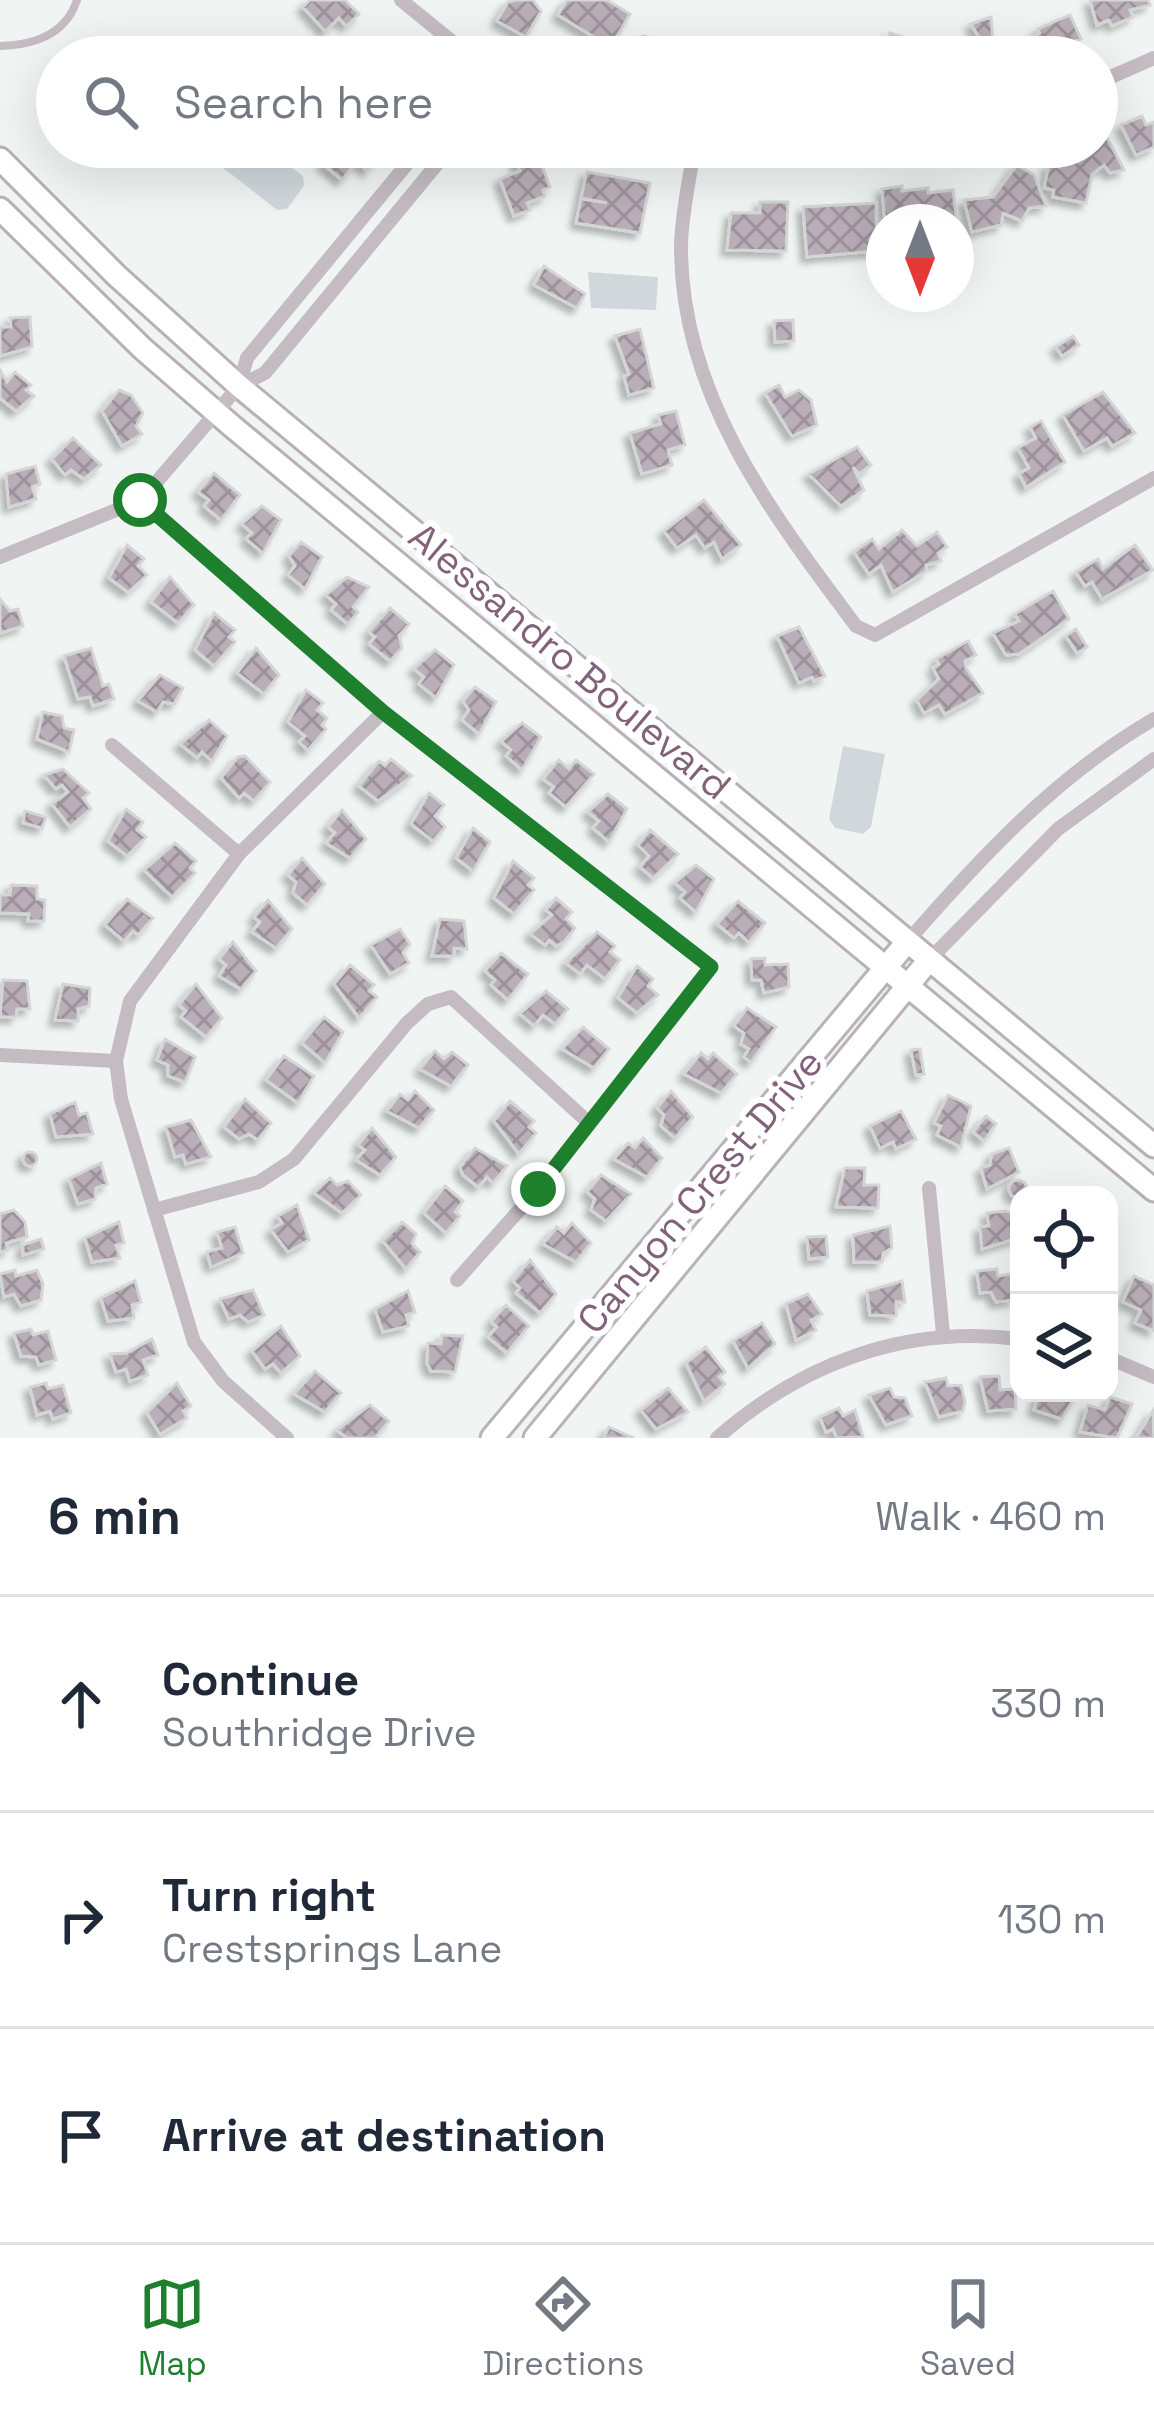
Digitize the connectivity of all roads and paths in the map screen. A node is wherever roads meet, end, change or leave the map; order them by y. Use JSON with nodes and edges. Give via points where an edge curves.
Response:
{"nodes":[{"id":1,"x":77,"y":0,"type":"edge"},
{"id":2,"x":401,"y":0,"type":"edge"},
{"id":3,"x":46,"y":36,"type":"edge"},
{"id":4,"x":445,"y":36,"type":"edge"},
{"id":5,"x":36,"y":40,"type":"edge"},
{"id":6,"x":0,"y":46,"type":"edge"},
{"id":7,"x":1154,"y":58,"type":"edge"},
{"id":8,"x":1118,"y":74,"type":"edge"},
{"id":9,"x":0,"y":159,"type":"edge"},
{"id":10,"x":404,"y":168,"type":"edge"},
{"id":11,"x":434,"y":168,"type":"edge"},
{"id":12,"x":691,"y":168,"type":"edge"},
{"id":13,"x":0,"y":209,"type":"edge"},
{"id":14,"x":239,"y":386,"type":"junction"},
{"id":15,"x":217,"y":413,"type":"junction"},
{"id":16,"x":1154,"y":478,"type":"edge"},
{"id":17,"x":140,"y":500,"type":"junction"},
{"id":18,"x":0,"y":557,"type":"edge"},
{"id":19,"x":383,"y":712,"type":"junction"},
{"id":20,"x":1154,"y":719,"type":"edge"},
{"id":21,"x":112,"y":745,"type":"dead end"},
{"id":22,"x":1154,"y":760,"type":"edge"},
{"id":23,"x":239,"y":854,"type":"junction"},
{"id":24,"x":908,"y":941,"type":"junction"},
{"id":25,"x":929,"y":960,"type":"junction"},
{"id":26,"x":888,"y":965,"type":"junction"},
{"id":27,"x":908,"y":984,"type":"junction"},
{"id":28,"x":0,"y":1055,"type":"edge"},
{"id":29,"x":116,"y":1061,"type":"junction"},
{"id":30,"x":589,"y":1123,"type":"junction"},
{"id":31,"x":1154,"y":1146,"type":"edge"},
{"id":32,"x":929,"y":1188,"type":"dead end"},
{"id":33,"x":1154,"y":1190,"type":"edge"},
{"id":34,"x":154,"y":1210,"type":"junction"},
{"id":35,"x":458,"y":1280,"type":"dead end"},
{"id":36,"x":943,"y":1334,"type":"junction"},
{"id":37,"x":1010,"y":1338,"type":"edge"},
{"id":38,"x":1118,"y":1362,"type":"edge"},
{"id":39,"x":1154,"y":1377,"type":"edge"},
{"id":40,"x":286,"y":1438,"type":"edge"},
{"id":41,"x":491,"y":1438,"type":"edge"},
{"id":42,"x":535,"y":1438,"type":"edge"},
{"id":43,"x":717,"y":1438,"type":"edge"}],
"edges":[{"from":1,"to":3,"type":"lane","via":[[71,17]]},
{"from":2,"to":4,"type":"street"},
{"from":5,"to":6,"type":"lane"},
{"from":7,"to":8,"type":"street"},
{"from":9,"to":14,"type":"main road","name":"Alessandro Boulevard"},
{"from":10,"to":14,"type":"street","via":[[247,358]]},
{"from":11,"to":14,"type":"street","via":[[266,373]]},
{"from":12,"to":16,"type":"street","via":[[681,248],[699,373],[732,446],[856,626],[874,635]]},
{"from":13,"to":15,"type":"main road","name":"Alessandro Boulevard"},
{"from":14,"to":15,"type":"street"},
{"from":14,"to":24,"type":"main road","name":"Alessandro Boulevard"},
{"from":15,"to":17,"type":"street"},
{"from":15,"to":26,"type":"main road","name":"Alessandro Boulevard"},
{"from":17,"to":18,"type":"street"},
{"from":17,"to":19,"type":"street"},
{"from":19,"to":23,"type":"street"},
{"from":19,"to":30,"type":"street","via":[[711,967]]},
{"from":20,"to":24,"type":"street","via":[[1060,784]]},
{"from":21,"to":23,"type":"street"},
{"from":22,"to":25,"type":"street","via":[[1058,829]]},
{"from":23,"to":29,"type":"street","via":[[130,1001]]},
{"from":24,"to":25,"type":"main road","name":"Alessandro Boulevard"},
{"from":24,"to":26,"type":"main road","name":"Canyon Crest Drive"},
{"from":25,"to":27,"type":"main road","name":"Canyon Crest Drive"},
{"from":25,"to":31,"type":"main road","name":"Alessandro Boulevard"},
{"from":26,"to":27,"type":"main road","name":"Alessandro Boulevard"},
{"from":26,"to":41,"type":"main road","name":"Canyon Crest Drive"},
{"from":27,"to":33,"type":"main road","name":"Alessandro Boulevard"},
{"from":27,"to":42,"type":"main road","name":"Canyon Crest Drive"},
{"from":28,"to":29,"type":"street"},
{"from":29,"to":34,"type":"street"},
{"from":30,"to":34,"type":"street","via":[[451,998],[407,1022],[294,1159],[259,1182]]},
{"from":30,"to":35,"type":"street"},
{"from":32,"to":36,"type":"street"},
{"from":34,"to":40,"type":"street","via":[[194,1342],[223,1381]]},
{"from":36,"to":37,"type":"street"},
{"from":36,"to":43,"type":"street","via":[[817,1369]]},
{"from":38,"to":39,"type":"street"}]}
